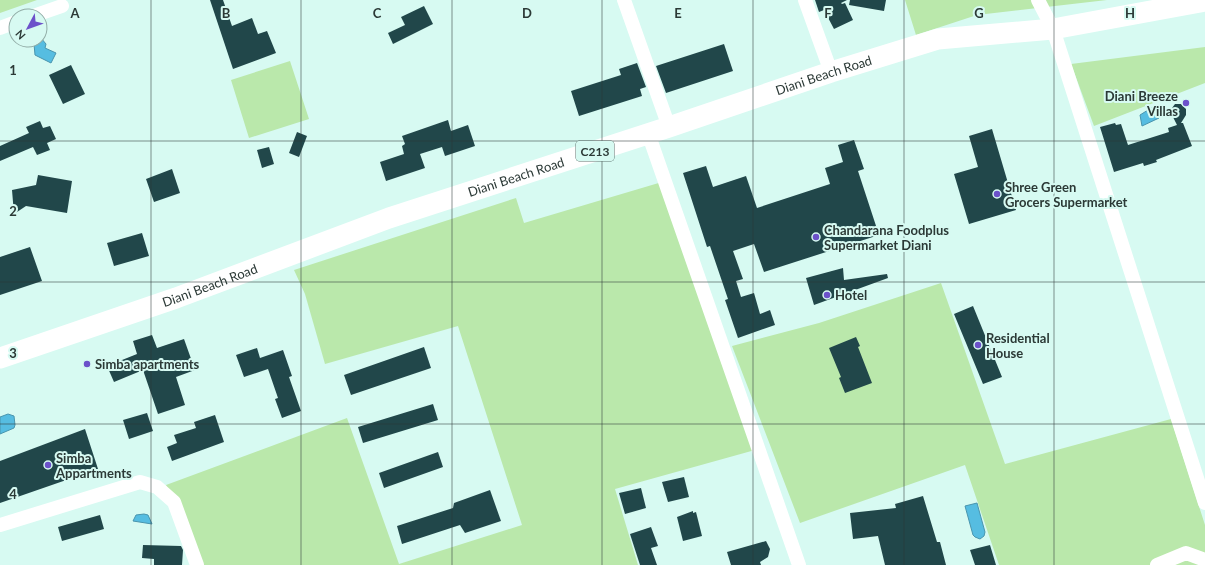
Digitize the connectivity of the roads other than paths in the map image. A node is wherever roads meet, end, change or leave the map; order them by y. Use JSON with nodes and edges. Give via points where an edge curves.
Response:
{"nodes":[{"id":1,"x":624,"y":0,"type":"edge"},
{"id":2,"x":805,"y":0,"type":"edge"},
{"id":3,"x":1038,"y":0,"type":"edge"},
{"id":4,"x":1205,"y":1,"type":"edge"},
{"id":5,"x":62,"y":6,"type":"dead end"},
{"id":6,"x":48,"y":11,"type":"edge"},
{"id":7,"x":1053,"y":30,"type":"junction"},
{"id":8,"x":831,"y":72,"type":"junction"},
{"id":9,"x":669,"y":127,"type":"junction"},
{"id":10,"x":648,"y":133,"type":"junction"},
{"id":11,"x":0,"y":358,"type":"edge"},
{"id":12,"x":1205,"y":503,"type":"edge"},
{"id":13,"x":0,"y":526,"type":"edge"},
{"id":14,"x":1205,"y":560,"type":"edge"},
{"id":15,"x":197,"y":565,"type":"edge"},
{"id":16,"x":799,"y":565,"type":"edge"},
{"id":17,"x":1157,"y":565,"type":"edge"}],
"edges":[{"from":1,"to":9,"type":"street"},
{"from":2,"to":8,"type":"street"},
{"from":3,"to":7,"type":"street"},
{"from":4,"to":7,"type":"main road","name":"Diani Beach Road","number":"C213"},
{"from":5,"to":6,"type":"street"},
{"from":7,"to":8,"type":"main road","name":"Diani Beach Road","number":"C213","via":[[938,39]]},
{"from":7,"to":12,"type":"street"},
{"from":8,"to":9,"type":"main road","name":"Diani Beach Road","number":"C213"},
{"from":9,"to":10,"type":"main road","name":"Diani Beach Road","number":"C213"},
{"from":10,"to":11,"type":"main road","name":"Diani Beach Road","number":"C213","via":[[389,218],[176,298]]},
{"from":10,"to":16,"type":"street"},
{"from":13,"to":15,"type":"street","via":[[140,482],[157,487],[174,502]]},
{"from":14,"to":17,"type":"street","via":[[1186,553]]}]}
